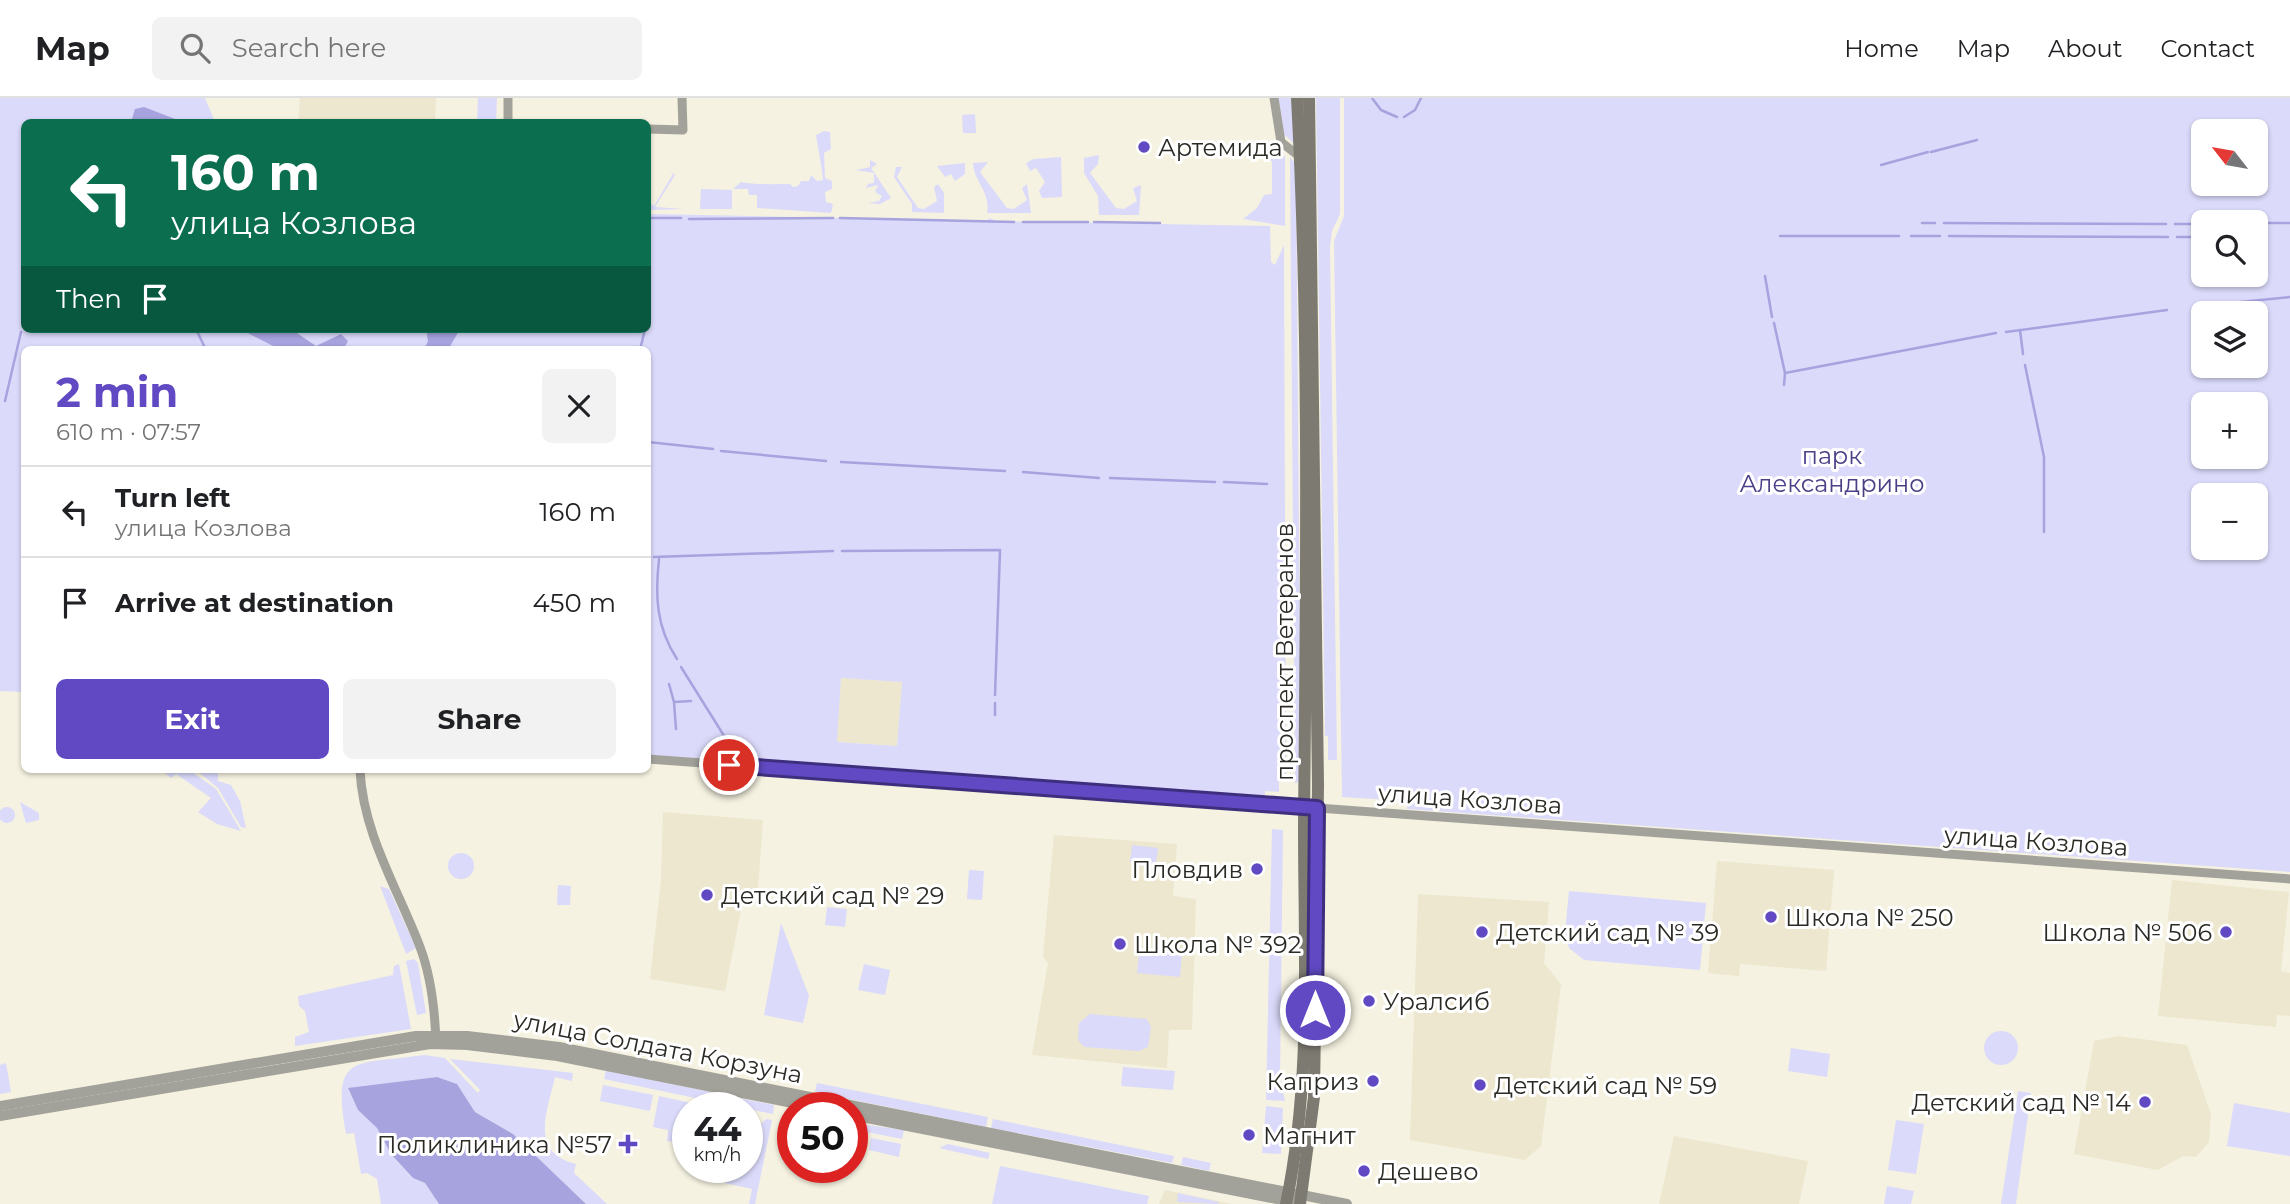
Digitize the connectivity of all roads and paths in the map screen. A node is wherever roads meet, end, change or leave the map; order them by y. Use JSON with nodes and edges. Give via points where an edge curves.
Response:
{"nodes":[{"id":1,"x":508,"y":98,"type":"edge"},
{"id":2,"x":682,"y":98,"type":"edge"},
{"id":3,"x":1274,"y":98,"type":"edge"},
{"id":4,"x":1297,"y":98,"type":"edge"},
{"id":5,"x":1309,"y":98,"type":"edge"},
{"id":6,"x":508,"y":119,"type":"edge"},
{"id":7,"x":651,"y":129,"type":"edge"},
{"id":8,"x":1300,"y":158,"type":"junction"},
{"id":9,"x":651,"y":759,"type":"edge"},
{"id":10,"x":361,"y":773,"type":"edge"},
{"id":11,"x":1311,"y":808,"type":"junction"},
{"id":12,"x":2290,"y":879,"type":"edge"},
{"id":13,"x":436,"y":1040,"type":"junction"},
{"id":14,"x":777,"y":1100,"type":"edge"},
{"id":15,"x":0,"y":1107,"type":"edge"},
{"id":16,"x":0,"y":1116,"type":"edge"},
{"id":17,"x":868,"y":1118,"type":"edge"},
{"id":18,"x":1287,"y":1199,"type":"edge"},
{"id":19,"x":1301,"y":1201,"type":"edge"},
{"id":20,"x":1347,"y":1204,"type":"edge"}],
"edges":[{"from":1,"to":6,"type":"street"},
{"from":2,"to":7,"type":"street","via":[[684,130]]},
{"from":3,"to":8,"type":"street","via":[[1281,142]]},
{"from":4,"to":8,"type":"main road","name":"проспект Ветеранов"},
{"from":5,"to":11,"type":"main road","name":"проспект Ветеранов"},
{"from":8,"to":11,"type":"main road","name":"проспект Ветеранов"},
{"from":9,"to":11,"type":"street","name":"улица Козлова"},
{"from":10,"to":13,"type":"street","via":[[374,841],[421,950]]},
{"from":11,"to":12,"type":"street","name":"улица Козлова"},
{"from":11,"to":18,"type":"main road","name":"проспект Ветеранов","via":[[1300,1109]]},
{"from":11,"to":19,"type":"main road","name":"проспект Ветеранов","via":[[1314,1097]]},
{"from":13,"to":14,"type":"street","name":"улица Солдата Корзуна","via":[[547,1054]]},
{"from":13,"to":15,"type":"street","name":"улица Солдата Корзуна","via":[[380,1041]]},
{"from":13,"to":16,"type":"street","name":"улица Солдата Корзуна"},
{"from":13,"to":18,"type":"street","name":"улица Солдата Корзуна","via":[[467,1035],[559,1047]]},
{"from":17,"to":18,"type":"street","name":"улица Солдата Корзуна"},
{"from":18,"to":19,"type":"street","name":"улица Солдата Корзуна"},
{"from":19,"to":20,"type":"street","name":"улица Солдата Корзуна"}]}
